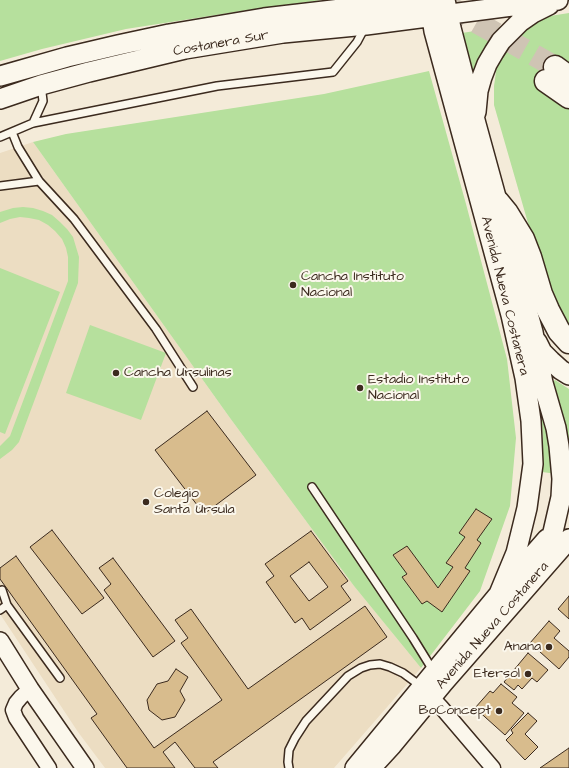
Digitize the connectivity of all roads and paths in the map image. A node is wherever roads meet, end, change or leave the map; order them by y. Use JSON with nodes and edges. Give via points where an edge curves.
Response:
{"nodes":[{"id":1,"x":416,"y":0,"type":"edge"},
{"id":2,"x":560,"y":0,"type":"edge"},
{"id":3,"x":438,"y":8,"type":"edge"},
{"id":4,"x":366,"y":25,"type":"junction"},
{"id":5,"x":557,"y":75,"type":"tunnel mouth"},
{"id":6,"x":0,"y":76,"type":"edge"},
{"id":7,"x":41,"y":86,"type":"junction"},
{"id":8,"x":569,"y":97,"type":"edge"},
{"id":9,"x":0,"y":99,"type":"edge"},
{"id":10,"x":33,"y":123,"type":"junction"},
{"id":11,"x":476,"y":124,"type":"junction"},
{"id":12,"x":12,"y":132,"type":"junction"},
{"id":13,"x":0,"y":136,"type":"edge"},
{"id":14,"x":39,"y":181,"type":"junction"},
{"id":15,"x":0,"y":186,"type":"edge"},
{"id":16,"x":498,"y":202,"type":"junction"},
{"id":17,"x":533,"y":332,"type":"junction"},
{"id":18,"x":569,"y":342,"type":"edge"},
{"id":19,"x":569,"y":375,"type":"edge"},
{"id":20,"x":192,"y":387,"type":"dead end"},
{"id":21,"x":312,"y":487,"type":"dead end"},
{"id":22,"x":569,"y":514,"type":"edge"},
{"id":23,"x":561,"y":535,"type":"edge"},
{"id":24,"x":2,"y":590,"type":"dead end"},
{"id":25,"x":499,"y":594,"type":"junction"},
{"id":26,"x":7,"y":605,"type":"junction"},
{"id":27,"x":0,"y":610,"type":"edge"},
{"id":28,"x":0,"y":641,"type":"edge"},
{"id":29,"x":0,"y":652,"type":"edge"},
{"id":30,"x":439,"y":677,"type":"junction"},
{"id":31,"x":60,"y":678,"type":"dead end"},
{"id":32,"x":30,"y":689,"type":"junction"},
{"id":33,"x":427,"y":692,"type":"junction"},
{"id":34,"x":49,"y":768,"type":"edge"},
{"id":35,"x":85,"y":768,"type":"edge"},
{"id":36,"x":289,"y":768,"type":"edge"},
{"id":37,"x":355,"y":768,"type":"edge"},
{"id":38,"x":371,"y":768,"type":"edge"},
{"id":39,"x":493,"y":768,"type":"edge"}],
"edges":[{"from":1,"to":6,"type":"main road","name":"Costanera Sur","via":[[264,18],[169,34],[67,57]]},
{"from":2,"to":3,"type":"main road","name":"Costanera Sur"},
{"from":2,"to":11,"type":"main road","via":[[520,22],[501,41],[482,78],[477,98]]},
{"from":3,"to":4,"type":"main road","name":"Costanera Sur"},
{"from":3,"to":11,"type":"main road","name":"Avenida Nueva Costanera","via":[[452,35]]},
{"from":3,"to":25,"type":"main road","name":"Avenida Nueva Costanera","via":[[438,46],[511,315],[530,407],[533,464],[527,508],[516,553]]},
{"from":4,"to":7,"type":"main road","name":"Costanera Sur","via":[[282,33],[192,48],[123,63]]},
{"from":4,"to":10,"type":"lane","via":[[357,42],[333,72],[217,86]]},
{"from":5,"to":8,"type":"highway"},
{"from":7,"to":9,"type":"main road","name":"Costanera Sur"},
{"from":7,"to":10,"type":"lane","via":[[43,102]]},
{"from":10,"to":12,"type":"lane"},
{"from":11,"to":16,"type":"main road","name":"Avenida Nueva Costanera"},
{"from":12,"to":13,"type":"lane"},
{"from":12,"to":14,"type":"lane"},
{"from":14,"to":15,"type":"lane"},
{"from":14,"to":20,"type":"lane","via":[[74,219],[156,329]]},
{"from":16,"to":17,"type":"main road","name":"Avenida Nueva Costanera"},
{"from":16,"to":18,"type":"highway","via":[[523,239],[548,310]]},
{"from":17,"to":19,"type":"main road","via":[[542,352]]},
{"from":17,"to":23,"type":"main road","name":"Avenida Nueva Costanera","via":[[560,451]]},
{"from":21,"to":30,"type":"lane"},
{"from":22,"to":23,"type":"main road","name":"Avenida Nueva Costanera"},
{"from":23,"to":25,"type":"main road","name":"Avenida Nueva Costanera"},
{"from":23,"to":30,"type":"main road","name":"Avenida Nueva Costanera","via":[[540,572]]},
{"from":24,"to":26,"type":"lane"},
{"from":25,"to":30,"type":"main road","name":"Avenida Nueva Costanera"},
{"from":26,"to":27,"type":"lane"},
{"from":26,"to":31,"type":"lane"},
{"from":28,"to":32,"type":"street"},
{"from":29,"to":32,"type":"street"},
{"from":30,"to":33,"type":"main road","name":"Avenida Nueva Costanera"},
{"from":32,"to":34,"type":"street","via":[[16,703],[13,710]]},
{"from":32,"to":35,"type":"street"},
{"from":33,"to":36,"type":"lane","via":[[390,666],[380,664],[362,668],[348,676],[306,721],[289,750]]},
{"from":33,"to":37,"type":"main road","name":"Avenida Nueva Costanera"},
{"from":33,"to":38,"type":"main road","name":"Avenida Nueva Costanera","via":[[392,745]]},
{"from":33,"to":39,"type":"street"}]}
